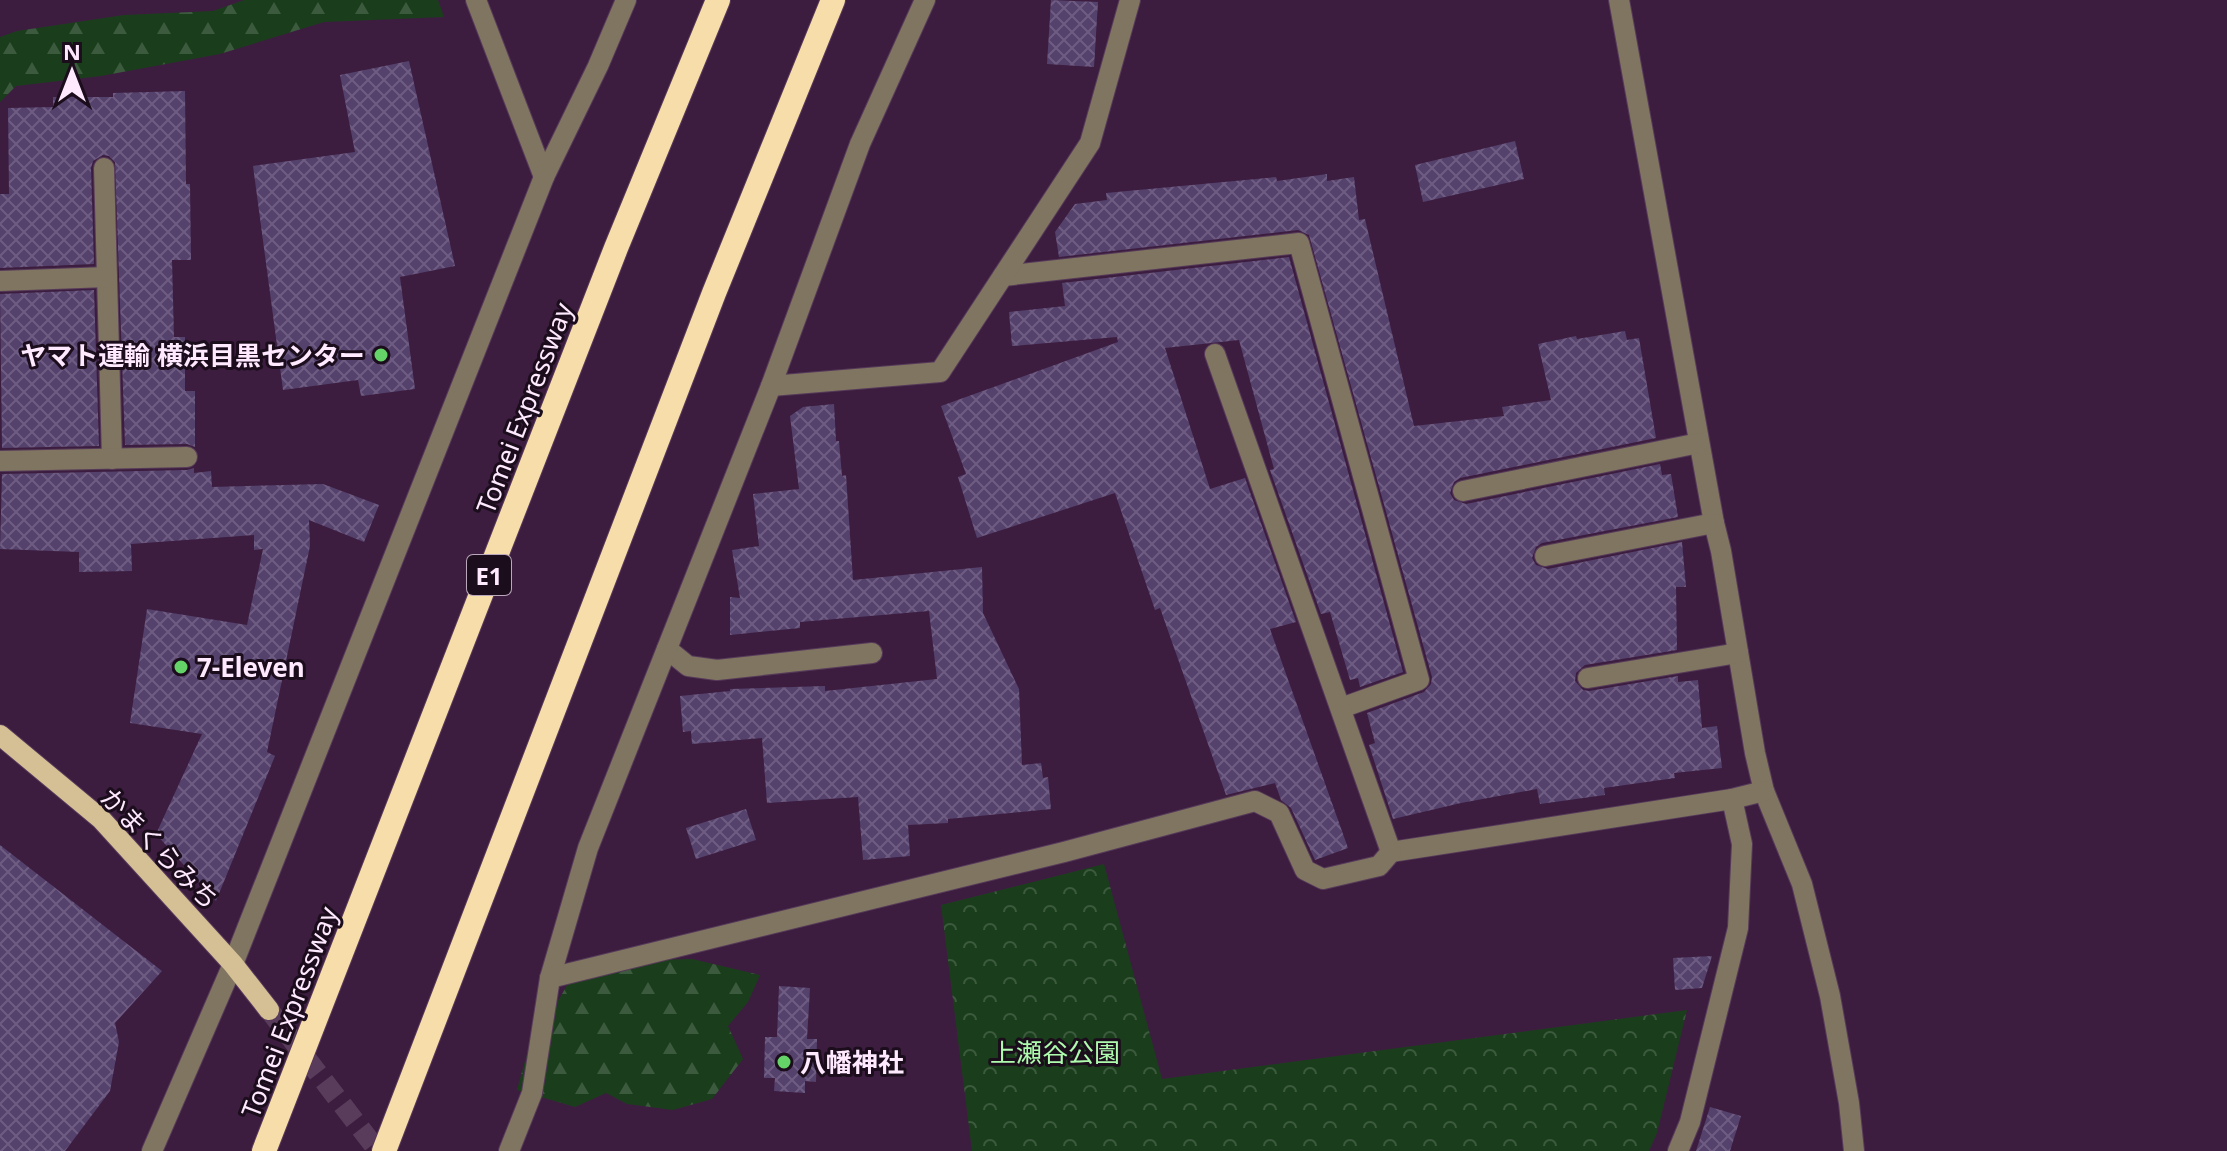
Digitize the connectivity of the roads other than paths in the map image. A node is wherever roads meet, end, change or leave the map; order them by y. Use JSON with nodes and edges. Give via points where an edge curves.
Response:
{"nodes":[{"id":1,"x":476,"y":0,"type":"edge"},
{"id":2,"x":626,"y":0,"type":"edge"},
{"id":3,"x":718,"y":0,"type":"edge"},
{"id":4,"x":833,"y":0,"type":"edge"},
{"id":5,"x":925,"y":0,"type":"edge"},
{"id":6,"x":1130,"y":0,"type":"edge"},
{"id":7,"x":1619,"y":0,"type":"edge"},
{"id":8,"x":104,"y":168,"type":"dead end"},
{"id":9,"x":544,"y":177,"type":"junction"},
{"id":10,"x":1003,"y":276,"type":"junction"},
{"id":11,"x":107,"y":277,"type":"junction"},
{"id":12,"x":0,"y":281,"type":"edge"},
{"id":13,"x":1215,"y":354,"type":"dead end"},
{"id":14,"x":771,"y":386,"type":"junction"},
{"id":15,"x":1699,"y":443,"type":"junction"},
{"id":16,"x":187,"y":457,"type":"dead end"},
{"id":17,"x":112,"y":459,"type":"junction"},
{"id":18,"x":0,"y":461,"type":"edge"},
{"id":19,"x":1463,"y":491,"type":"dead end"},
{"id":20,"x":1714,"y":523,"type":"junction"},
{"id":21,"x":1545,"y":556,"type":"dead end"},
{"id":22,"x":667,"y":649,"type":"junction"},
{"id":23,"x":872,"y":653,"type":"dead end"},
{"id":24,"x":1738,"y":653,"type":"junction"},
{"id":25,"x":1588,"y":678,"type":"dead end"},
{"id":26,"x":1341,"y":708,"type":"junction"},
{"id":27,"x":0,"y":735,"type":"edge"},
{"id":28,"x":1764,"y":791,"type":"junction"},
{"id":29,"x":1732,"y":799,"type":"junction"},
{"id":30,"x":1391,"y":852,"type":"junction"},
{"id":31,"x":233,"y":964,"type":"junction"},
{"id":32,"x":550,"y":978,"type":"junction"},
{"id":33,"x":269,"y":1010,"type":"tunnel mouth"},
{"id":34,"x":152,"y":1151,"type":"edge"},
{"id":35,"x":264,"y":1151,"type":"edge"},
{"id":36,"x":384,"y":1151,"type":"edge"},
{"id":37,"x":509,"y":1151,"type":"edge"},
{"id":38,"x":1678,"y":1151,"type":"edge"},
{"id":39,"x":1854,"y":1151,"type":"edge"}],
"edges":[{"from":1,"to":9,"type":"street"},
{"from":2,"to":9,"type":"street"},
{"from":3,"to":35,"type":"highway","name":"Tomei Expressway","number":"E1"},
{"from":4,"to":36,"type":"highway"},
{"from":5,"to":14,"type":"street","via":[[860,144]]},
{"from":6,"to":10,"type":"street","via":[[1090,143]]},
{"from":7,"to":15,"type":"street"},
{"from":8,"to":11,"type":"street"},
{"from":9,"to":31,"type":"street"},
{"from":10,"to":14,"type":"street","via":[[940,372]]},
{"from":10,"to":26,"type":"street","via":[[1299,243],[1419,680]]},
{"from":11,"to":12,"type":"street"},
{"from":11,"to":17,"type":"street"},
{"from":13,"to":26,"type":"street"},
{"from":14,"to":22,"type":"street"},
{"from":15,"to":19,"type":"street"},
{"from":15,"to":20,"type":"street"},
{"from":16,"to":17,"type":"street"},
{"from":17,"to":18,"type":"street"},
{"from":20,"to":21,"type":"street"},
{"from":20,"to":24,"type":"street"},
{"from":22,"to":23,"type":"street","via":[[688,666],[717,670]]},
{"from":22,"to":32,"type":"street","via":[[588,848]]},
{"from":24,"to":25,"type":"street"},
{"from":24,"to":28,"type":"street"},
{"from":26,"to":30,"type":"street"},
{"from":27,"to":31,"type":"main road","name":"かまくらみち","via":[[101,819]]},
{"from":28,"to":29,"type":"street"},
{"from":28,"to":39,"type":"street","via":[[1802,884],[1830,996]]},
{"from":29,"to":30,"type":"street"},
{"from":29,"to":38,"type":"street","via":[[1742,844],[1738,928],[1690,1122]]},
{"from":30,"to":32,"type":"street","via":[[1379,866],[1323,879],[1305,870],[1279,813],[1255,801]]},
{"from":31,"to":33,"type":"main road","name":"かまくらみち"},
{"from":31,"to":34,"type":"street"},
{"from":32,"to":37,"type":"street","via":[[532,1093]]}]}
